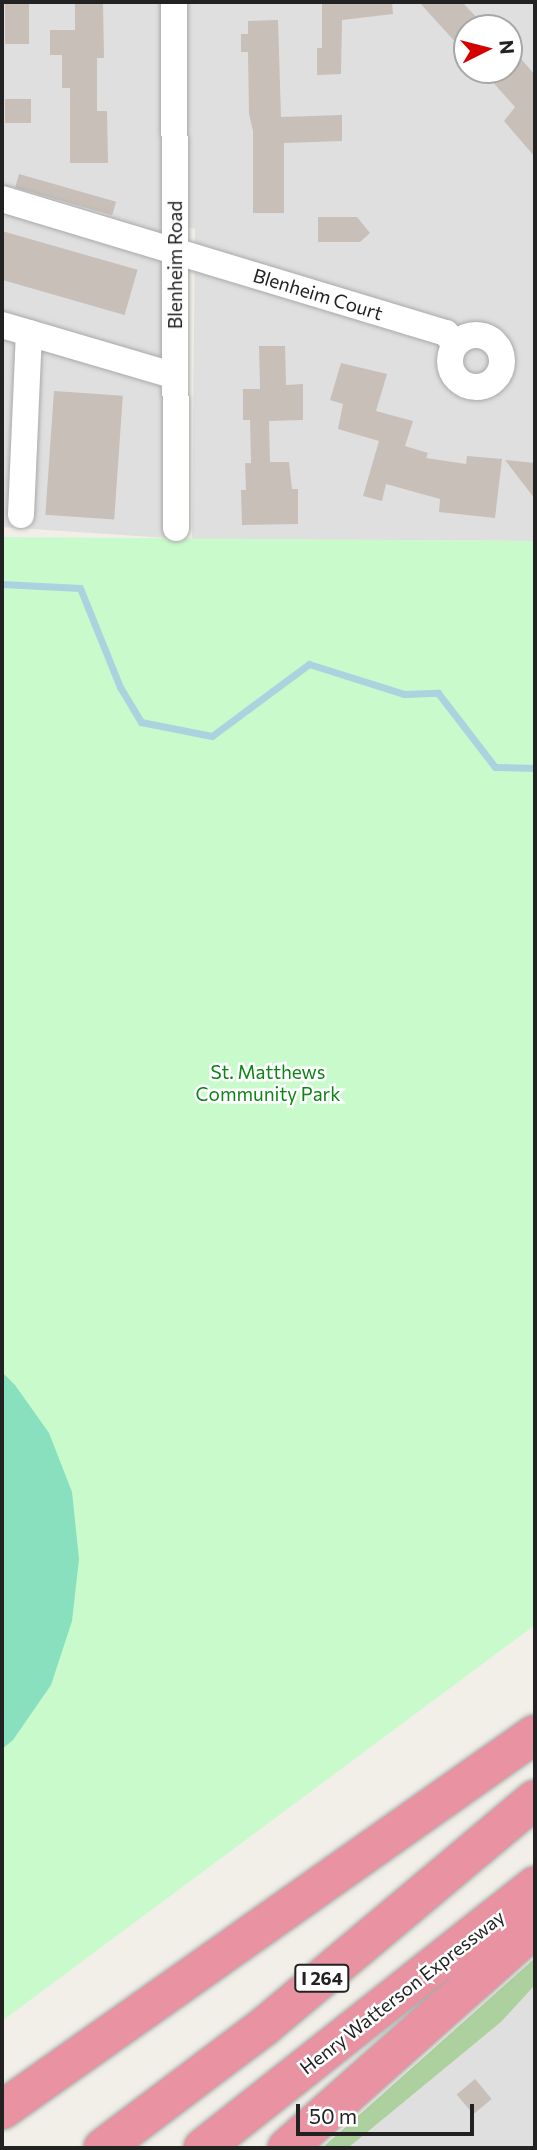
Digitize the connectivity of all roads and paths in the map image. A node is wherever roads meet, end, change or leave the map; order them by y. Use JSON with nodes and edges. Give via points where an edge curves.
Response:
{"nodes":[{"id":1,"x":174,"y":2,"type":"edge"},
{"id":2,"x":2,"y":199,"type":"edge"},
{"id":3,"x":175,"y":251,"type":"junction"},
{"id":4,"x":2,"y":325,"type":"edge"},
{"id":5,"x":29,"y":333,"type":"junction"},
{"id":6,"x":456,"y":344,"type":"dead end"},
{"id":7,"x":175,"y":376,"type":"junction"},
{"id":8,"x":21,"y":515,"type":"dead end"},
{"id":9,"x":176,"y":528,"type":"dead end"},
{"id":10,"x":535,"y":1734,"type":"edge"},
{"id":11,"x":535,"y":1799,"type":"edge"},
{"id":12,"x":535,"y":1886,"type":"edge"},
{"id":13,"x":535,"y":1928,"type":"edge"},
{"id":14,"x":2,"y":2110,"type":"edge"},
{"id":15,"x":103,"y":2148,"type":"edge"},
{"id":16,"x":203,"y":2148,"type":"edge"},
{"id":17,"x":287,"y":2148,"type":"edge"}],
"edges":[{"from":1,"to":3,"type":"street","name":"Blenheim Road"},
{"from":2,"to":3,"type":"street","name":"Blenheim Court"},
{"from":3,"to":6,"type":"street","name":"Blenheim Court","via":[[446,332]]},
{"from":3,"to":7,"type":"street","name":"Blenheim Road"},
{"from":4,"to":5,"type":"street"},
{"from":5,"to":7,"type":"street"},
{"from":5,"to":8,"type":"street"},
{"from":7,"to":9,"type":"street","name":"Blenheim Road"},
{"from":10,"to":14,"type":"highway"},
{"from":11,"to":15,"type":"highway","number":"I 264","via":[[266,2025]]},
{"from":12,"to":16,"type":"highway","name":"Henry Watterson Expressway"},
{"from":13,"to":17,"type":"highway"}]}
